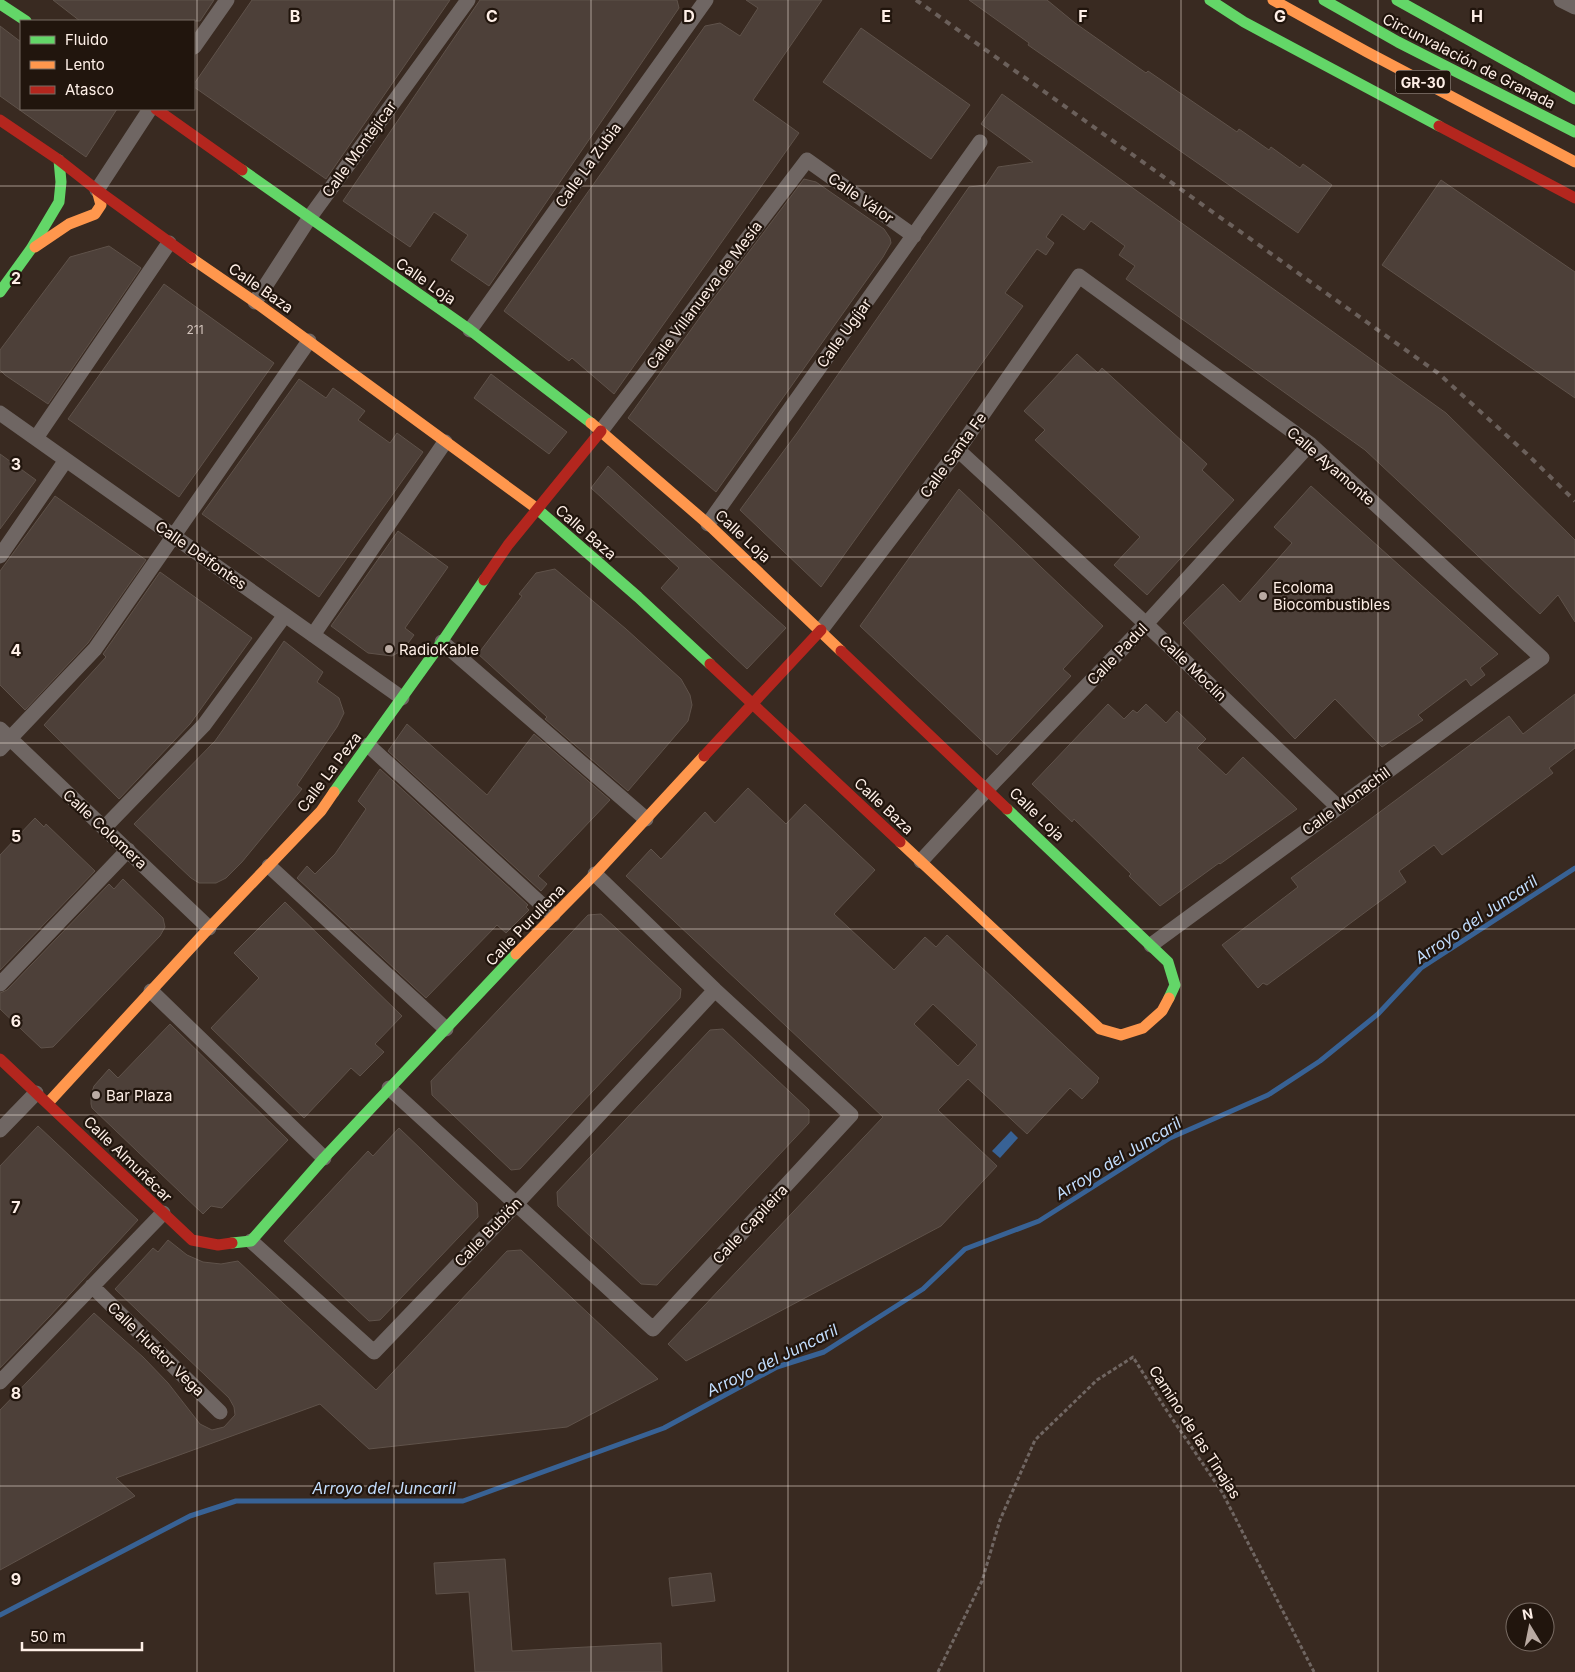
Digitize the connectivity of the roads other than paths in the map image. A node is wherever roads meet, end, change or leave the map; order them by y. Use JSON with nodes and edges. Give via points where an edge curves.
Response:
{"nodes":[{"id":1,"x":227,"y":0,"type":"edge"},
{"id":2,"x":468,"y":0,"type":"edge"},
{"id":3,"x":706,"y":0,"type":"edge"},
{"id":4,"x":1210,"y":0,"type":"edge"},
{"id":5,"x":1273,"y":0,"type":"edge"},
{"id":6,"x":1324,"y":0,"type":"edge"},
{"id":7,"x":1397,"y":0,"type":"edge"},
{"id":8,"x":1562,"y":0,"type":"edge"},
{"id":9,"x":0,"y":4,"type":"edge"},
{"id":10,"x":1415,"y":4,"type":"edge"},
{"id":11,"x":1575,"y":7,"type":"edge"},
{"id":12,"x":24,"y":20,"type":"edge"},
{"id":13,"x":195,"y":46,"type":"edge"},
{"id":14,"x":1575,"y":99,"type":"edge"},
{"id":15,"x":149,"y":110,"type":"edge"},
{"id":16,"x":157,"y":110,"type":"edge"},
{"id":17,"x":0,"y":120,"type":"edge"},
{"id":18,"x":1575,"y":132,"type":"edge"},
{"id":19,"x":980,"y":142,"type":"dead end"},
{"id":20,"x":59,"y":160,"type":"junction"},
{"id":21,"x":807,"y":160,"type":"joint"},
{"id":22,"x":1575,"y":162,"type":"edge"},
{"id":23,"x":96,"y":190,"type":"junction"},
{"id":24,"x":1575,"y":198,"type":"edge"},
{"id":25,"x":310,"y":217,"type":"junction"},
{"id":26,"x":914,"y":236,"type":"junction"},
{"id":27,"x":169,"y":242,"type":"junction"},
{"id":28,"x":31,"y":249,"type":"junction"},
{"id":29,"x":1079,"y":276,"type":"joint"},
{"id":30,"x":0,"y":292,"type":"edge"},
{"id":31,"x":255,"y":302,"type":"junction"},
{"id":32,"x":470,"y":330,"type":"junction"},
{"id":33,"x":309,"y":342,"type":"junction"},
{"id":34,"x":0,"y":413,"type":"edge"},
{"id":35,"x":601,"y":431,"type":"junction"},
{"id":36,"x":36,"y":438,"type":"junction"},
{"id":37,"x":445,"y":442,"type":"junction"},
{"id":38,"x":1310,"y":444,"type":"junction"},
{"id":39,"x":958,"y":450,"type":"junction"},
{"id":40,"x":66,"y":460,"type":"junction"},
{"id":41,"x":537,"y":509,"type":"junction"},
{"id":42,"x":708,"y":524,"type":"junction"},
{"id":43,"x":173,"y":536,"type":"junction"},
{"id":44,"x":0,"y":556,"type":"edge"},
{"id":45,"x":285,"y":615,"type":"junction"},
{"id":46,"x":1146,"y":624,"type":"junction"},
{"id":47,"x":821,"y":630,"type":"junction"},
{"id":48,"x":313,"y":635,"type":"junction"},
{"id":49,"x":442,"y":642,"type":"junction"},
{"id":50,"x":1542,"y":658,"type":"joint"},
{"id":51,"x":402,"y":698,"type":"junction"},
{"id":52,"x":752,"y":704,"type":"junction"},
{"id":53,"x":3,"y":739,"type":"edge"},
{"id":54,"x":368,"y":745,"type":"junction"},
{"id":55,"x":988,"y":788,"type":"junction"},
{"id":56,"x":1338,"y":807,"type":"junction"},
{"id":57,"x":646,"y":819,"type":"junction"},
{"id":58,"x":104,"y":828,"type":"junction"},
{"id":59,"x":128,"y":850,"type":"junction"},
{"id":60,"x":921,"y":861,"type":"junction"},
{"id":61,"x":269,"y":866,"type":"junction"},
{"id":62,"x":595,"y":874,"type":"junction"},
{"id":63,"x":553,"y":915,"type":"junction"},
{"id":64,"x":209,"y":928,"type":"junction"},
{"id":65,"x":1151,"y":945,"type":"junction"},
{"id":66,"x":0,"y":984,"type":"edge"},
{"id":67,"x":715,"y":990,"type":"junction"},
{"id":68,"x":151,"y":991,"type":"junction"},
{"id":69,"x":446,"y":1029,"type":"junction"},
{"id":70,"x":1100,"y":1029,"type":"joint"},
{"id":71,"x":0,"y":1059,"type":"edge"},
{"id":72,"x":389,"y":1088,"type":"junction"},
{"id":73,"x":36,"y":1093,"type":"junction"},
{"id":74,"x":48,"y":1103,"type":"junction"},
{"id":75,"x":0,"y":1130,"type":"edge"},
{"id":76,"x":324,"y":1158,"type":"junction"},
{"id":77,"x":516,"y":1203,"type":"junction"},
{"id":78,"x":163,"y":1213,"type":"junction"},
{"id":79,"x":251,"y":1241,"type":"junction"},
{"id":80,"x":92,"y":1286,"type":"junction"},
{"id":81,"x":0,"y":1382,"type":"edge"},
{"id":82,"x":220,"y":1412,"type":"dead end"}],
"edges":[{"from":1,"to":13,"type":"street"},
{"from":2,"to":25,"type":"street","name":"Calle Montejícar"},
{"from":3,"to":32,"type":"street","name":"Calle La Zubia"},
{"from":4,"to":24,"type":"main road","via":[[1244,22]]},
{"from":5,"to":22,"type":"main road","number":"GR-30"},
{"from":6,"to":18,"type":"main road","name":"Circunvalación de Granada","number":"GR-30","via":[[1398,42]]},
{"from":7,"to":10,"type":"main road"},
{"from":8,"to":11,"type":"street"},
{"from":9,"to":12,"type":"main road"},
{"from":10,"to":14,"type":"main road"},
{"from":15,"to":23,"type":"street"},
{"from":16,"to":25,"type":"main road","name":"Calle Loja"},
{"from":17,"to":20,"type":"main road","name":"Calle Baza"},
{"from":19,"to":26,"type":"street","name":"Calle Ugíjar"},
{"from":20,"to":23,"type":"main road","name":"Calle Baza"},
{"from":20,"to":28,"type":"main road","via":[[61,182],[58,202]]},
{"from":21,"to":26,"type":"street","name":"Calle Válor"},
{"from":21,"to":35,"type":"street","name":"Calle Villanueva de Mesía"},
{"from":23,"to":27,"type":"main road","name":"Calle Baza"},
{"from":23,"to":28,"type":"main road","via":[[101,205],[95,214],[69,224]]},
{"from":25,"to":31,"type":"street","name":"Calle Montejícar"},
{"from":25,"to":32,"type":"main road","name":"Calle Loja"},
{"from":26,"to":42,"type":"street","name":"Calle Ugíjar"},
{"from":27,"to":31,"type":"main road","name":"Calle Baza"},
{"from":27,"to":36,"type":"street"},
{"from":28,"to":30,"type":"main road"},
{"from":29,"to":38,"type":"street","name":"Calle Ayamonte"},
{"from":29,"to":39,"type":"street","name":"Calle Santa Fe"},
{"from":31,"to":33,"type":"main road","name":"Calle Baza"},
{"from":32,"to":35,"type":"main road","name":"Calle Loja"},
{"from":33,"to":37,"type":"main road","name":"Calle Baza"},
{"from":33,"to":43,"type":"street"},
{"from":34,"to":36,"type":"street","name":"Calle Deifontes"},
{"from":35,"to":41,"type":"main road","name":"Calle La Peza"},
{"from":35,"to":42,"type":"main road","name":"Calle Loja"},
{"from":36,"to":40,"type":"street","name":"Calle Deifontes"},
{"from":37,"to":41,"type":"main road","name":"Calle Baza"},
{"from":37,"to":48,"type":"street"},
{"from":38,"to":46,"type":"street","name":"Calle Padul"},
{"from":38,"to":50,"type":"street","name":"Calle Ayamonte"},
{"from":39,"to":46,"type":"street","name":"Calle Moclín"},
{"from":39,"to":47,"type":"street","name":"Calle Santa Fe"},
{"from":40,"to":43,"type":"street","name":"Calle Deifontes"},
{"from":40,"to":44,"type":"street"},
{"from":41,"to":49,"type":"main road","name":"Calle La Peza","via":[[508,545]]},
{"from":41,"to":52,"type":"main road","name":"Calle Baza","via":[[638,597]]},
{"from":42,"to":47,"type":"main road","name":"Calle Loja"},
{"from":43,"to":45,"type":"street","name":"Calle Deifontes"},
{"from":43,"to":53,"type":"street","via":[[95,649]]},
{"from":45,"to":48,"type":"street","name":"Calle Deifontes"},
{"from":45,"to":58,"type":"street","via":[[204,725]]},
{"from":46,"to":55,"type":"street","name":"Calle Padul"},
{"from":46,"to":56,"type":"street","name":"Calle Moclín"},
{"from":47,"to":52,"type":"main road","name":"Calle Purullena"},
{"from":47,"to":55,"type":"main road","name":"Calle Loja"},
{"from":48,"to":51,"type":"street","name":"Calle Deifontes"},
{"from":49,"to":51,"type":"main road","name":"Calle La Peza"},
{"from":49,"to":57,"type":"street"},
{"from":50,"to":56,"type":"street","name":"Calle Monachil"},
{"from":51,"to":54,"type":"main road","name":"Calle La Peza"},
{"from":52,"to":57,"type":"main road","name":"Calle Purullena"},
{"from":52,"to":60,"type":"main road","name":"Calle Baza"},
{"from":53,"to":58,"type":"street","name":"Calle Colomera"},
{"from":54,"to":61,"type":"main road","name":"Calle La Peza","via":[[321,811]]},
{"from":54,"to":63,"type":"street"},
{"from":55,"to":60,"type":"street","name":"Calle Padul"},
{"from":55,"to":65,"type":"main road","name":"Calle Loja"},
{"from":56,"to":65,"type":"street","name":"Calle Monachil"},
{"from":57,"to":62,"type":"main road","name":"Calle Purullena"},
{"from":58,"to":59,"type":"street","name":"Calle Colomera"},
{"from":59,"to":64,"type":"street","name":"Calle Colomera"},
{"from":59,"to":66,"type":"street"},
{"from":60,"to":70,"type":"main road","name":"Calle Baza"},
{"from":61,"to":64,"type":"main road","name":"Calle La Peza"},
{"from":61,"to":69,"type":"street"},
{"from":62,"to":63,"type":"main road","name":"Calle Purullena"},
{"from":62,"to":67,"type":"street","name":"Calle Capileira"},
{"from":63,"to":69,"type":"main road","name":"Calle Purullena"},
{"from":64,"to":68,"type":"main road","name":"Calle La Peza"},
{"from":65,"to":70,"type":"main road","name":"Calle Loja","via":[[1168,962],[1175,984],[1162,1011],[1143,1028],[1121,1035]]},
{"from":67,"to":77,"type":"street","name":"Calle Bubión"},
{"from":67,"to":77,"type":"street","name":"Calle Capileira","via":[[851,1115],[653,1329]]},
{"from":68,"to":74,"type":"main road","name":"Calle La Peza"},
{"from":68,"to":76,"type":"street"},
{"from":69,"to":72,"type":"main road","name":"Calle Purullena"},
{"from":71,"to":73,"type":"main road","name":"Calle Almuñécar"},
{"from":72,"to":76,"type":"main road","name":"Calle Purullena"},
{"from":72,"to":77,"type":"street","name":"Calle Capileira"},
{"from":73,"to":74,"type":"main road","name":"Calle Almuñécar"},
{"from":73,"to":75,"type":"street"},
{"from":74,"to":78,"type":"main road","name":"Calle Almuñécar"},
{"from":76,"to":79,"type":"main road","name":"Calle Purullena"},
{"from":77,"to":79,"type":"street","name":"Calle Bubión","via":[[374,1352]]},
{"from":78,"to":79,"type":"main road","name":"Calle Almuñécar","via":[[192,1240],[218,1245]]},
{"from":78,"to":80,"type":"street"},
{"from":80,"to":81,"type":"street"},
{"from":80,"to":82,"type":"street","name":"Calle Huétor Vega"}]}
